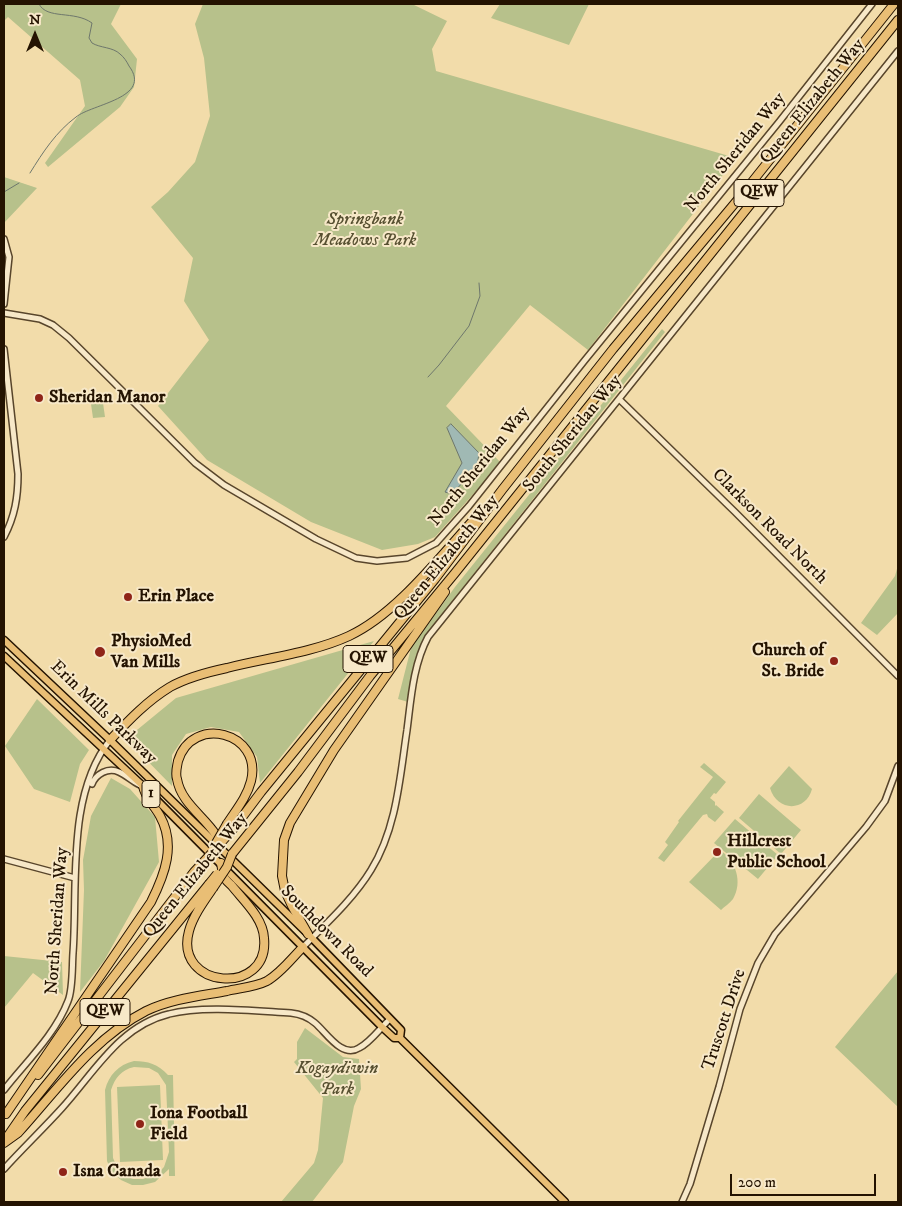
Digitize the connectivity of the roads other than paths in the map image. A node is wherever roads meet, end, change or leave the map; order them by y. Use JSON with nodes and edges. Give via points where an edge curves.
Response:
{"nodes":[{"id":1,"x":872,"y":4,"type":"edge"},
{"id":2,"x":894,"y":4,"type":"edge"},
{"id":3,"x":898,"y":20,"type":"edge"},
{"id":4,"x":898,"y":51,"type":"edge"},
{"id":5,"x":4,"y":239,"type":"edge"},
{"id":6,"x":4,"y":304,"type":"edge"},
{"id":7,"x":4,"y":313,"type":"edge"},
{"id":8,"x":4,"y":349,"type":"edge"},
{"id":9,"x":619,"y":399,"type":"junction"},
{"id":10,"x":502,"y":490,"type":"junction"},
{"id":11,"x":4,"y":537,"type":"edge"},
{"id":12,"x":455,"y":573,"type":"junction"},
{"id":13,"x":4,"y":640,"type":"edge"},
{"id":14,"x":4,"y":656,"type":"edge"},
{"id":15,"x":898,"y":676,"type":"edge"},
{"id":16,"x":110,"y":740,"type":"junction"},
{"id":17,"x":103,"y":749,"type":"junction"},
{"id":18,"x":898,"y":766,"type":"edge"},
{"id":19,"x":142,"y":786,"type":"junction"},
{"id":20,"x":82,"y":802,"type":"junction"},
{"id":21,"x":230,"y":826,"type":"junction"},
{"id":22,"x":222,"y":851,"type":"junction"},
{"id":23,"x":4,"y":859,"type":"edge"},
{"id":24,"x":219,"y":861,"type":"junction"},
{"id":25,"x":75,"y":878,"type":"junction"},
{"id":26,"x":211,"y":886,"type":"junction"},
{"id":27,"x":310,"y":936,"type":"junction"},
{"id":28,"x":303,"y":947,"type":"junction"},
{"id":29,"x":390,"y":1019,"type":"junction"},
{"id":30,"x":382,"y":1027,"type":"junction"},
{"id":31,"x":400,"y":1038,"type":"junction"},
{"id":32,"x":4,"y":1090,"type":"edge"},
{"id":33,"x":5,"y":1115,"type":"edge"},
{"id":34,"x":4,"y":1142,"type":"edge"},
{"id":35,"x":4,"y":1169,"type":"edge"},
{"id":36,"x":565,"y":1202,"type":"edge"},
{"id":37,"x":682,"y":1202,"type":"edge"}],
"edges":[{"from":1,"to":7,"type":"street","name":"North Sheridan Way","via":[[449,530],[436,543],[407,558],[377,561],[356,558],[270,514],[199,466],[53,325]]},
{"from":2,"to":10,"type":"highway","name":"Queen Elizabeth Way","number":"QEW"},
{"from":3,"to":12,"type":"highway","name":"Queen Elizabeth Way","number":"QEW"},
{"from":4,"to":9,"type":"street","name":"South Sheridan Way"},
{"from":5,"to":6,"type":"street","via":[[9,257]]},
{"from":8,"to":11,"type":"street","via":[[18,474],[14,513]]},
{"from":9,"to":15,"type":"street","name":"Clarkson Road North"},
{"from":9,"to":27,"type":"street","name":"South Sheridan Way","via":[[428,637],[416,670],[387,836],[355,892]]},
{"from":10,"to":16,"type":"highway","via":[[392,606],[361,630],[333,642],[190,678],[153,698]]},
{"from":10,"to":21,"type":"highway","name":"Queen Elizabeth Way","number":"QEW","via":[[435,580]]},
{"from":12,"to":26,"type":"highway","name":"Queen Elizabeth Way","number":"QEW","bridge":true,"via":[[370,676],[232,854],[228,866]]},
{"from":12,"to":27,"type":"highway","via":[[451,584],[334,750],[290,823],[284,840],[282,876],[292,906]]},
{"from":13,"to":16,"type":"main road","name":"Erin Mills Parkway","number":"1"},
{"from":14,"to":17,"type":"main road","name":"Erin Mills Parkway","number":"1"},
{"from":16,"to":17,"type":"street","name":"North Sheridan Way"},
{"from":16,"to":22,"type":"main road","name":"Erin Mills Parkway","number":"1"},
{"from":17,"to":19,"type":"main road","name":"Erin Mills Parkway","number":"1"},
{"from":17,"to":20,"type":"street","name":"North Sheridan Way"},
{"from":18,"to":37,"type":"street","name":"Truscott Drive","via":[[885,801],[775,934],[758,963],[740,1009]]},
{"from":19,"to":20,"type":"street","via":[[120,772],[101,772]]},
{"from":19,"to":24,"type":"main road","name":"Erin Mills Parkway","number":"1"},
{"from":19,"to":33,"type":"highway","via":[[165,826],[168,852],[165,872],[151,902]]},
{"from":20,"to":25,"type":"street","name":"North Sheridan Way"},
{"from":21,"to":22,"type":"highway","via":[[247,794],[252,763],[242,744],[233,737],[211,733],[186,746],[176,767],[176,779],[188,802],[217,836]]},
{"from":21,"to":33,"type":"highway","name":"Queen Elizabeth Way","number":"QEW","bridge":true},
{"from":22,"to":27,"type":"main road","name":"Southdown Road","number":"1"},
{"from":23,"to":25,"type":"street"},
{"from":24,"to":26,"type":"highway","via":[[223,876],[258,920],[264,937],[259,962],[237,978],[224,980],[205,973],[197,968],[188,952],[189,930]]},
{"from":24,"to":28,"type":"main road","name":"Southdown Road","number":"1"},
{"from":25,"to":32,"type":"street","name":"North Sheridan Way","via":[[75,927],[68,1000],[59,1020]]},
{"from":26,"to":34,"type":"highway","name":"Queen Elizabeth Way","number":"QEW","via":[[25,1111]]},
{"from":27,"to":28,"type":"street","name":"South Sheridan Way"},
{"from":27,"to":29,"type":"main road","name":"Southdown Road"},
{"from":28,"to":30,"type":"main road","name":"Southdown Road"},
{"from":28,"to":34,"type":"highway","via":[[275,975],[258,985],[170,1002],[127,1022],[93,1049],[18,1133]]},
{"from":29,"to":30,"type":"street"},
{"from":29,"to":31,"type":"main road","name":"Southdown Road","via":[[401,1030]]},
{"from":30,"to":31,"type":"main road","name":"Southdown Road","via":[[394,1038]]},
{"from":30,"to":35,"type":"street","via":[[359,1048],[351,1050],[341,1048],[315,1022],[300,1014],[202,1010],[180,1011],[152,1019],[112,1048]]},
{"from":31,"to":36,"type":"main road","name":"Southdown Road"}]}
